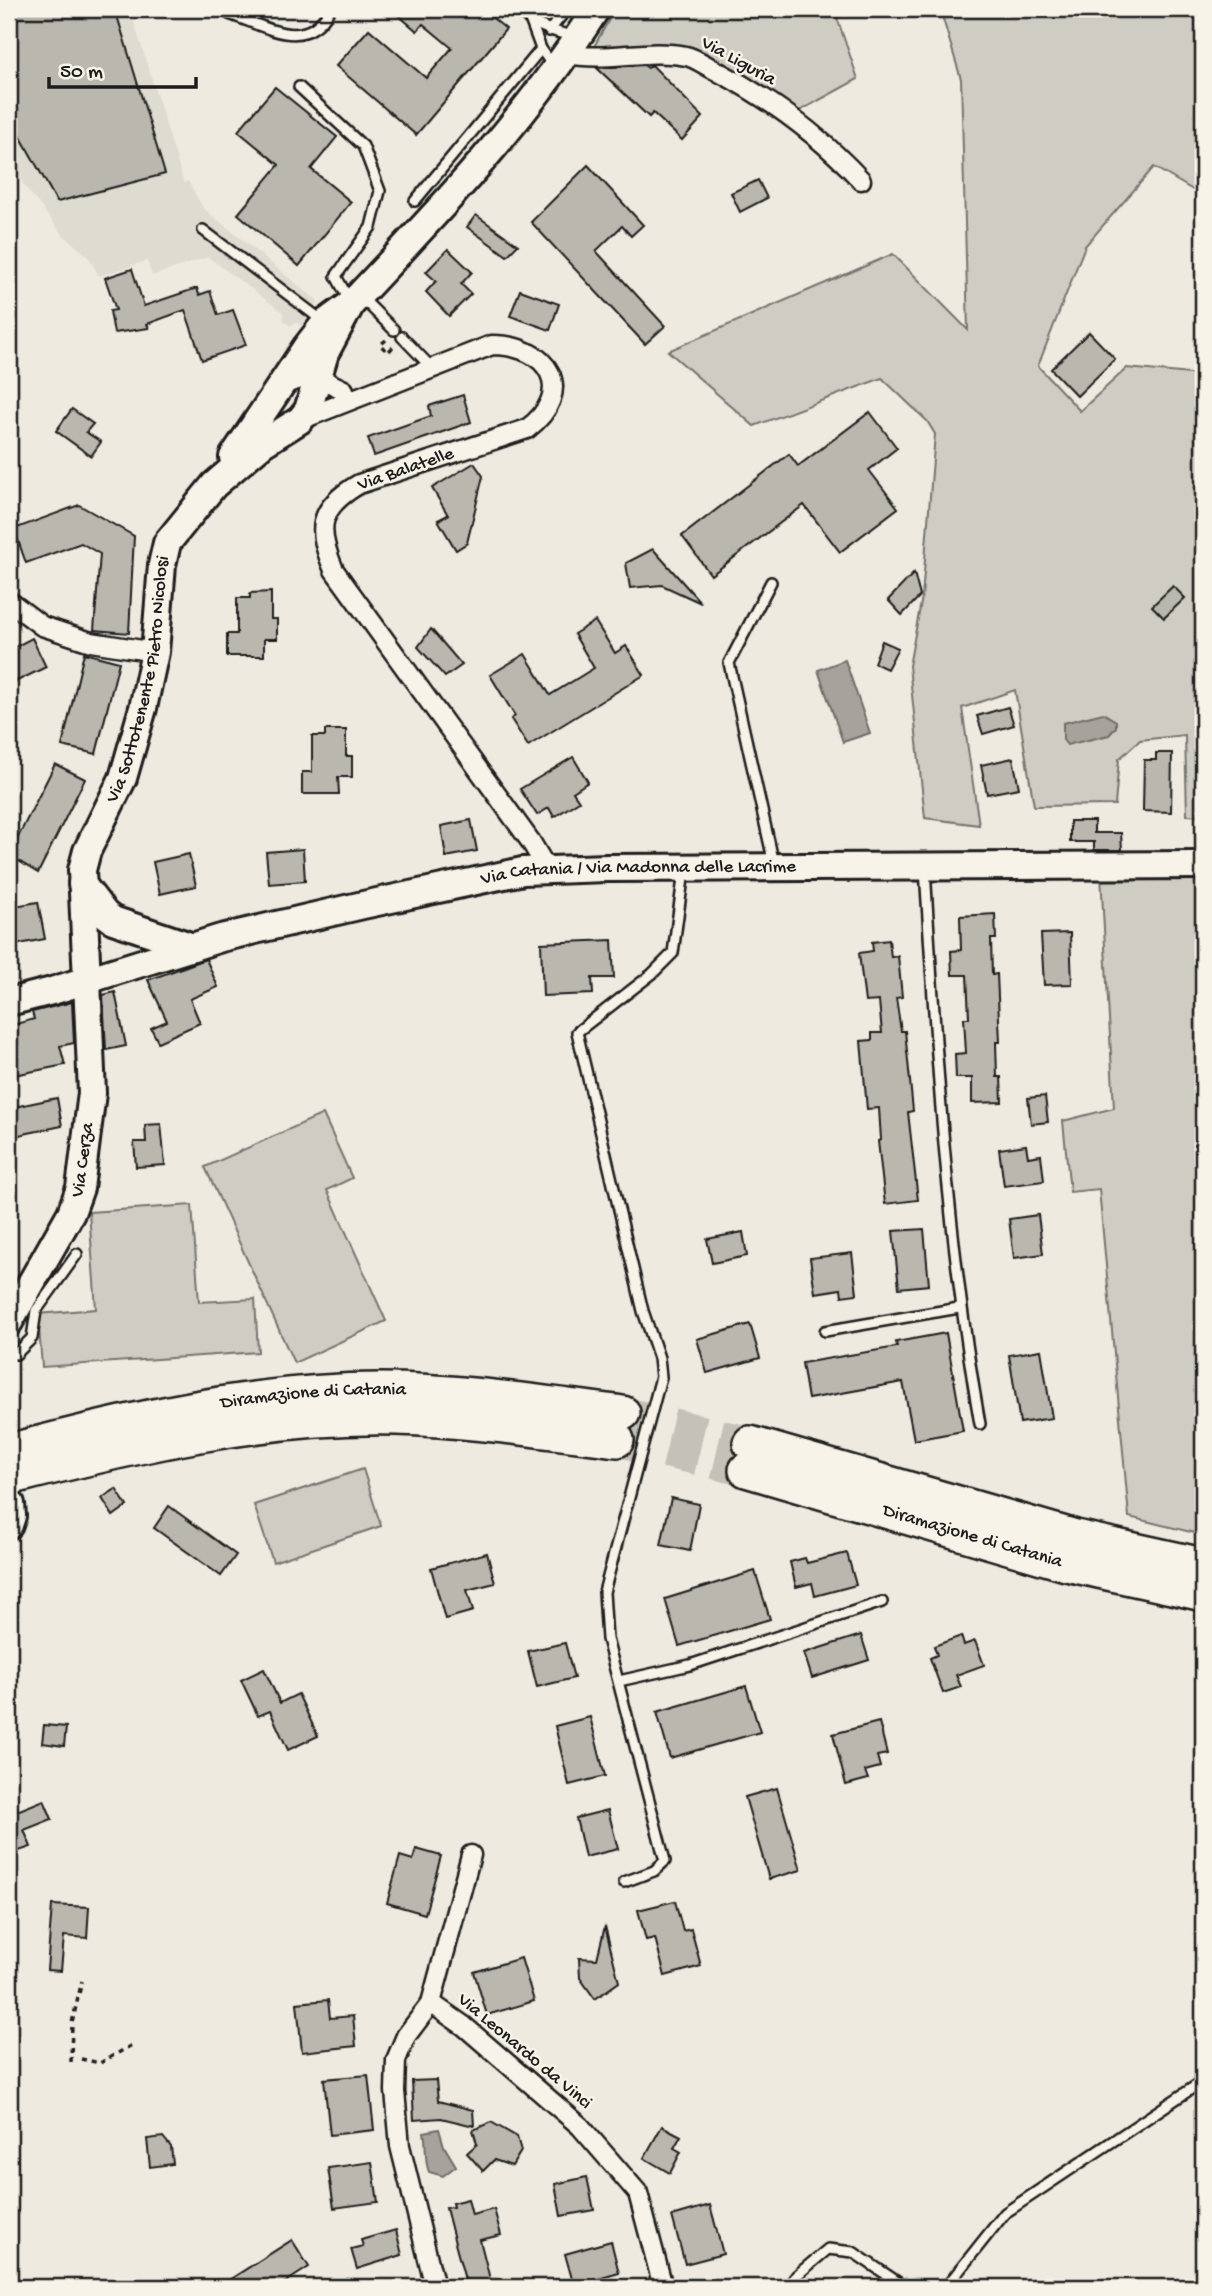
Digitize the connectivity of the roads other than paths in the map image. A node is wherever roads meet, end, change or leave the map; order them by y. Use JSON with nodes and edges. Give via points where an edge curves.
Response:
{"nodes":[{"id":1,"x":330,"y":9,"type":"edge"},
{"id":2,"x":516,"y":9,"type":"edge"},
{"id":3,"x":567,"y":9,"type":"edge"},
{"id":4,"x":596,"y":9,"type":"edge"},
{"id":5,"x":229,"y":14,"type":"dead end"},
{"id":6,"x":531,"y":22,"type":"junction"},
{"id":7,"x":548,"y":31,"type":"junction"},
{"id":8,"x":560,"y":52,"type":"junction"},
{"id":9,"x":299,"y":87,"type":"dead end"},
{"id":10,"x":861,"y":180,"type":"dead end"},
{"id":11,"x":439,"y":191,"type":"junction"},
{"id":12,"x":415,"y":201,"type":"dead end"},
{"id":13,"x":203,"y":230,"type":"dead end"},
{"id":14,"x":355,"y":299,"type":"junction"},
{"id":15,"x":325,"y":323,"type":"junction"},
{"id":16,"x":322,"y":365,"type":"junction"},
{"id":17,"x":432,"y":368,"type":"junction"},
{"id":18,"x":282,"y":385,"type":"junction"},
{"id":19,"x":368,"y":393,"type":"junction"},
{"id":20,"x":300,"y":420,"type":"junction"},
{"id":21,"x":214,"y":485,"type":"junction"},
{"id":22,"x":771,"y":582,"type":"dead end"},
{"id":23,"x":9,"y":601,"type":"edge"},
{"id":24,"x":155,"y":652,"type":"junction"},
{"id":25,"x":1203,"y":865,"type":"edge"},
{"id":26,"x":775,"y":866,"type":"junction"},
{"id":27,"x":925,"y":866,"type":"junction"},
{"id":28,"x":547,"y":869,"type":"junction"},
{"id":29,"x":684,"y":870,"type":"junction"},
{"id":30,"x":82,"y":884,"type":"junction"},
{"id":31,"x":85,"y":919,"type":"junction"},
{"id":32,"x":113,"y":920,"type":"junction"},
{"id":33,"x":193,"y":947,"type":"junction"},
{"id":34,"x":119,"y":971,"type":"junction"},
{"id":35,"x":85,"y":981,"type":"junction"},
{"id":36,"x":9,"y":1002,"type":"edge"},
{"id":37,"x":77,"y":1254,"type":"dead end"},
{"id":38,"x":960,"y":1308,"type":"junction"},
{"id":39,"x":9,"y":1322,"type":"edge"},
{"id":40,"x":825,"y":1331,"type":"dead end"},
{"id":41,"x":9,"y":1352,"type":"edge"},
{"id":42,"x":110,"y":1424,"type":"junction"},
{"id":43,"x":980,"y":1424,"type":"dead end"},
{"id":44,"x":9,"y":1444,"type":"edge"},
{"id":45,"x":9,"y":1451,"type":"edge"},
{"id":46,"x":10,"y":1502,"type":"edge"},
{"id":47,"x":1203,"y":1565,"type":"edge"},
{"id":48,"x":1203,"y":1594,"type":"edge"},
{"id":49,"x":882,"y":1602,"type":"dead end"},
{"id":50,"x":619,"y":1681,"type":"junction"},
{"id":51,"x":471,"y":1855,"type":"dead end"},
{"id":52,"x":624,"y":1882,"type":"dead end"},
{"id":53,"x":431,"y":2003,"type":"junction"},
{"id":54,"x":1203,"y":2081,"type":"edge"},
{"id":55,"x":435,"y":2287,"type":"edge"},
{"id":56,"x":663,"y":2287,"type":"edge"},
{"id":57,"x":788,"y":2287,"type":"edge"},
{"id":58,"x":905,"y":2287,"type":"edge"},
{"id":59,"x":946,"y":2287,"type":"edge"}],
"edges":[{"from":1,"to":5,"type":"lane","via":[[316,28],[294,36]]},
{"from":2,"to":6,"type":"lane"},
{"from":3,"to":7,"type":"lane"},
{"from":4,"to":8,"type":"main road"},
{"from":6,"to":7,"type":"lane"},
{"from":6,"to":8,"type":"lane"},
{"from":7,"to":8,"type":"lane"},
{"from":8,"to":10,"type":"street","name":"Via Liguria","via":[[592,59],[687,56],[743,85],[824,141]]},
{"from":8,"to":11,"type":"main road","via":[[487,156]]},
{"from":9,"to":14,"type":"lane","via":[[363,146],[380,191],[371,227],[335,276]]},
{"from":11,"to":12,"type":"lane"},
{"from":11,"to":14,"type":"main road"},
{"from":13,"to":15,"type":"lane"},
{"from":14,"to":15,"type":"main road"},
{"from":14,"to":16,"type":"main road"},
{"from":14,"to":17,"type":"lane"},
{"from":15,"to":18,"type":"main road"},
{"from":16,"to":18,"type":"street"},
{"from":16,"to":19,"type":"street","via":[[344,390]]},
{"from":16,"to":20,"type":"main road","via":[[312,402]]},
{"from":17,"to":19,"type":"street","name":"Via Balatelle"},
{"from":17,"to":28,"type":"street","name":"Via Balatelle","via":[[492,345],[512,345],[533,352],[545,365],[552,379],[552,398],[542,418],[527,429],[359,484],[339,496],[326,515],[323,544],[334,570]]},
{"from":18,"to":21,"type":"main road"},
{"from":19,"to":20,"type":"street","name":"Via Balatelle"},
{"from":20,"to":21,"type":"main road","via":[[262,444]]},
{"from":21,"to":24,"type":"main road","name":"Via Sottotenente Pietro Nicolosi","via":[[167,543]]},
{"from":22,"to":26,"type":"lane","via":[[729,663]]},
{"from":23,"to":24,"type":"street","via":[[42,626],[91,642]]},
{"from":24,"to":30,"type":"main road","name":"Via Sottotenente Pietro Nicolosi","via":[[123,778],[87,851]]},
{"from":25,"to":27,"type":"main road","name":"Via Catania / Via Madonna delle Lacrime"},
{"from":26,"to":27,"type":"main road","name":"Via Catania / Via Madonna delle Lacrime"},
{"from":26,"to":29,"type":"main road","name":"Via Catania / Via Madonna delle Lacrime"},
{"from":27,"to":38,"type":"lane","via":[[939,1098]]},
{"from":28,"to":29,"type":"main road","name":"Via Catania / Via Madonna delle Lacrime"},
{"from":28,"to":33,"type":"main road","name":"Via Catania / Via Madonna delle Lacrime","via":[[363,905]]},
{"from":29,"to":50,"type":"lane","via":[[673,953],[576,1032],[661,1377],[604,1592],[607,1639]]},
{"from":30,"to":31,"type":"main road","name":"Via Sottotenente Pietro Nicolosi"},
{"from":30,"to":32,"type":"main road"},
{"from":31,"to":34,"type":"main road"},
{"from":31,"to":35,"type":"main road","name":"Via Cerza"},
{"from":32,"to":33,"type":"main road"},
{"from":32,"to":34,"type":"main road","via":[[124,943]]},
{"from":33,"to":34,"type":"main road","name":"Via Catania / Via Madonna delle Lacrime"},
{"from":34,"to":35,"type":"main road","name":"Via Catania / Via Madonna delle Lacrime"},
{"from":35,"to":36,"type":"main road","name":"Via Catania / Via Madonna delle Lacrime"},
{"from":35,"to":39,"type":"main road","name":"Via Cerza","via":[[92,1093],[80,1188],[71,1213]]},
{"from":37,"to":41,"type":"lane","via":[[36,1311],[32,1338],[16,1354]]},
{"from":38,"to":40,"type":"lane"},
{"from":38,"to":43,"type":"lane"},
{"from":42,"to":44,"type":"lane"},
{"from":42,"to":45,"type":"highway","name":"Diramazione di Catania"},
{"from":42,"to":46,"type":"highway","name":"Diramazione di Catania","via":[[274,1396],[380,1390],[502,1398],[620,1426],[501,1426],[394,1418],[275,1425],[119,1450]]},
{"from":47,"to":48,"type":"highway","name":"Diramazione di Catania","via":[[748,1456],[1066,1564]]},
{"from":49,"to":50,"type":"lane","via":[[690,1665]]},
{"from":50,"to":52,"type":"lane","via":[[665,1861],[654,1871]]},
{"from":51,"to":53,"type":"street"},
{"from":53,"to":55,"type":"street","name":"Via Leonardo da Vinci","via":[[406,2036],[397,2060],[395,2091],[400,2146]]},
{"from":53,"to":56,"type":"street","name":"Via Leonardo da Vinci","via":[[580,2126],[638,2193]]},
{"from":54,"to":59,"type":"lane","via":[[1005,2213]]},
{"from":57,"to":58,"type":"lane","via":[[828,2249],[853,2252]]}]}
